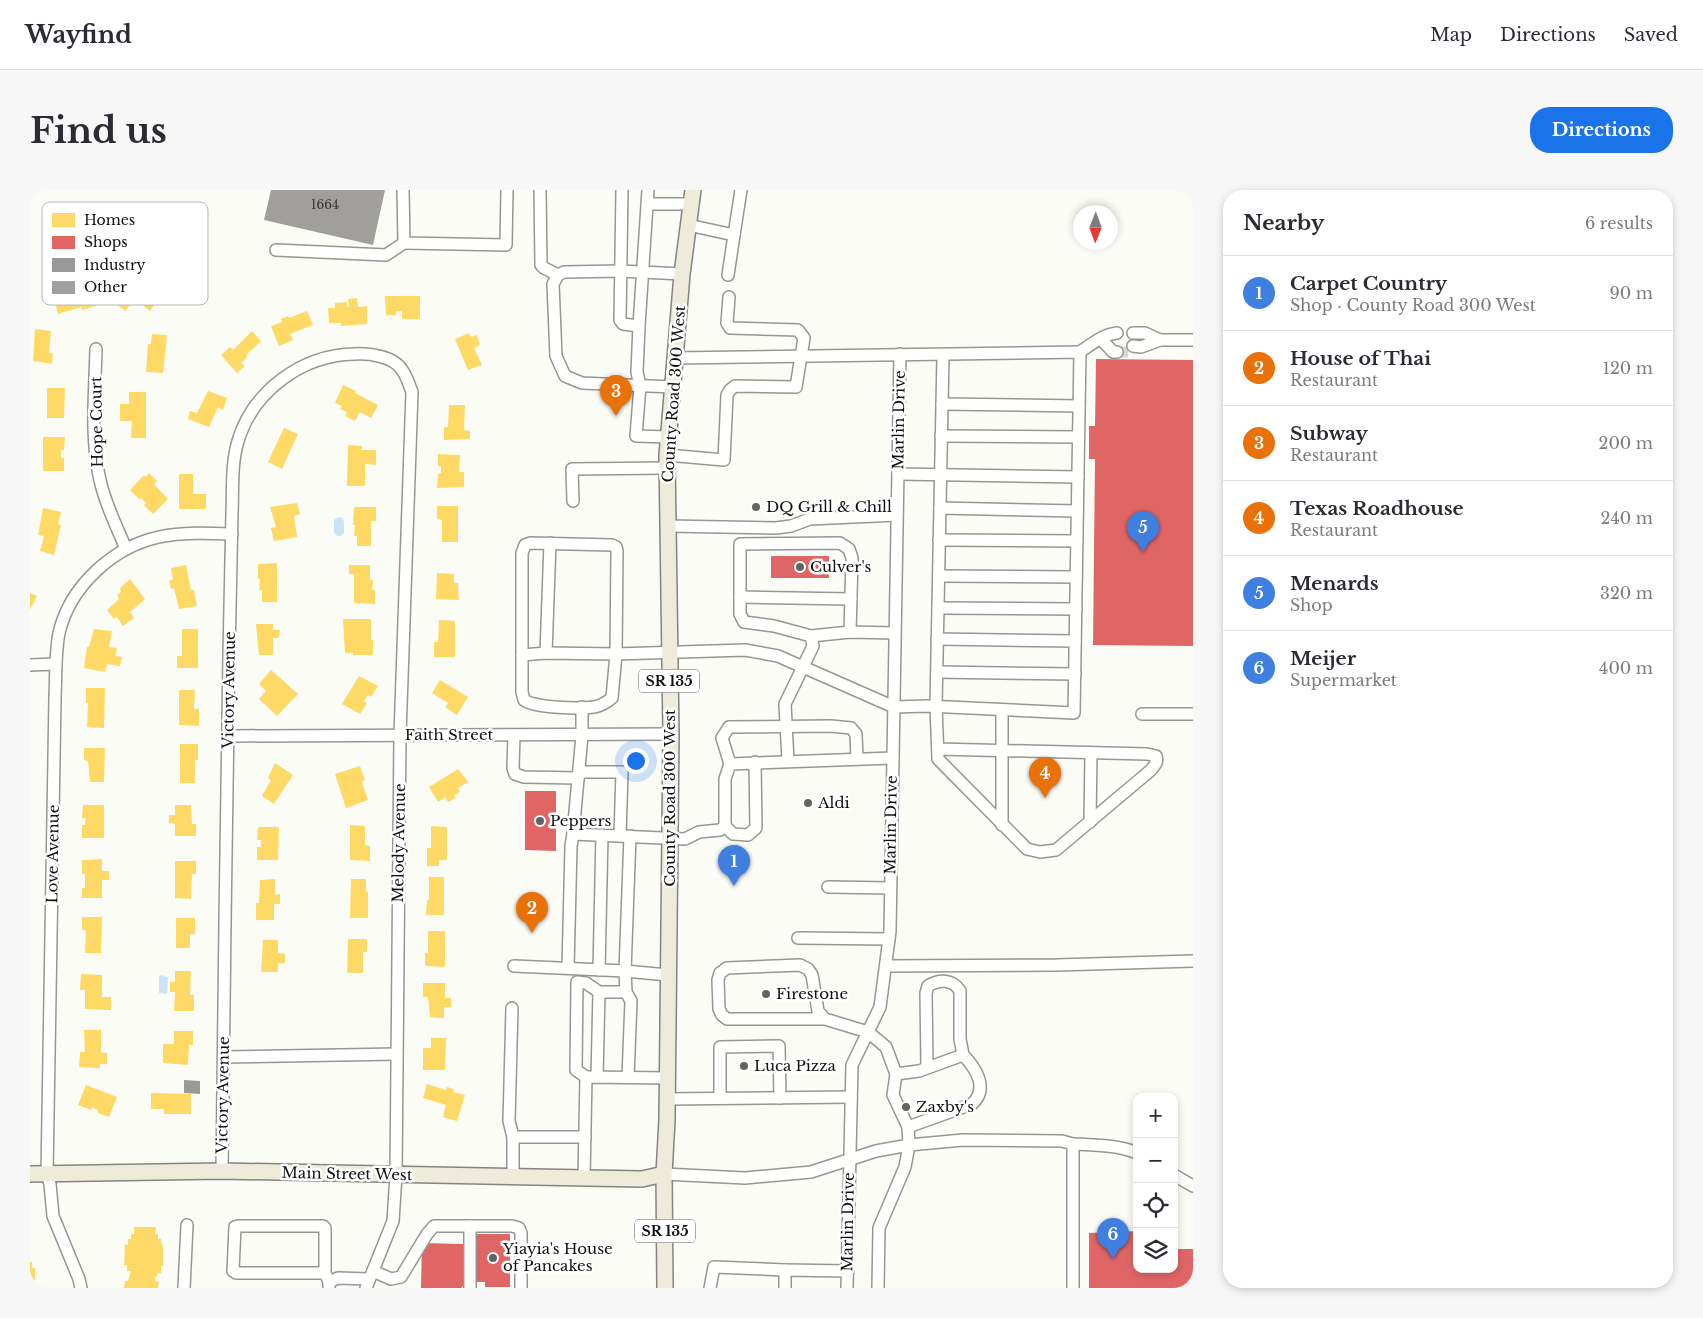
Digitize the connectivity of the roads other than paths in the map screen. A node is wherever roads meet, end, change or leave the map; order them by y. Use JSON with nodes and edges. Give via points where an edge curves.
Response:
{"nodes":[{"id":1,"x":403,"y":190,"type":"edge"},
{"id":2,"x":507,"y":190,"type":"edge"},
{"id":3,"x":540,"y":190,"type":"edge"},
{"id":4,"x":622,"y":190,"type":"edge"},
{"id":5,"x":648,"y":190,"type":"edge"},
{"id":6,"x":741,"y":190,"type":"edge"},
{"id":7,"x":692,"y":197,"type":"edge"},
{"id":8,"x":648,"y":204,"type":"junction"},
{"id":9,"x":688,"y":225,"type":"junction"},
{"id":10,"x":734,"y":235,"type":"junction"},
{"id":11,"x":404,"y":243,"type":"junction"},
{"id":12,"x":276,"y":250,"type":"dead end"},
{"id":13,"x":621,"y":271,"type":"junction"},
{"id":14,"x":642,"y":273,"type":"junction"},
{"id":15,"x":682,"y":274,"type":"junction"},
{"id":16,"x":558,"y":275,"type":"junction"},
{"id":17,"x":728,"y":275,"type":"dead end"},
{"id":18,"x":729,"y":297,"type":"dead end"},
{"id":19,"x":639,"y":326,"type":"junction"},
{"id":20,"x":1117,"y":333,"type":"dead end"},
{"id":21,"x":1133,"y":333,"type":"dead end"},
{"id":22,"x":1101,"y":339,"type":"junction"},
{"id":23,"x":1160,"y":340,"type":"junction"},
{"id":24,"x":1193,"y":340,"type":"edge"},
{"id":25,"x":96,"y":349,"type":"dead end"},
{"id":26,"x":1117,"y":349,"type":"tunnel mouth"},
{"id":27,"x":1133,"y":349,"type":"tunnel mouth"},
{"id":28,"x":1080,"y":352,"type":"junction"},
{"id":29,"x":900,"y":354,"type":"junction"},
{"id":30,"x":942,"y":355,"type":"junction"},
{"id":31,"x":800,"y":356,"type":"junction"},
{"id":32,"x":674,"y":358,"type":"junction"},
{"id":33,"x":640,"y":386,"type":"junction"},
{"id":34,"x":672,"y":387,"type":"junction"},
{"id":35,"x":412,"y":392,"type":"joint"},
{"id":36,"x":942,"y":404,"type":"junction"},
{"id":37,"x":1079,"y":406,"type":"junction"},
{"id":38,"x":941,"y":436,"type":"junction"},
{"id":39,"x":668,"y":437,"type":"junction"},
{"id":40,"x":1078,"y":437,"type":"junction"},
{"id":41,"x":667,"y":462,"type":"junction"},
{"id":42,"x":898,"y":474,"type":"junction"},
{"id":43,"x":941,"y":474,"type":"junction"},
{"id":44,"x":1078,"y":477,"type":"junction"},
{"id":45,"x":572,"y":501,"type":"dead end"},
{"id":46,"x":940,"y":508,"type":"junction"},
{"id":47,"x":1077,"y":511,"type":"junction"},
{"id":48,"x":897,"y":514,"type":"junction"},
{"id":49,"x":668,"y":526,"type":"junction"},
{"id":50,"x":232,"y":534,"type":"junction"},
{"id":51,"x":940,"y":540,"type":"junction"},
{"id":52,"x":1077,"y":542,"type":"junction"},
{"id":53,"x":550,"y":543,"type":"junction"},
{"id":54,"x":126,"y":549,"type":"junction"},
{"id":55,"x":939,"y":576,"type":"junction"},
{"id":56,"x":1076,"y":577,"type":"junction"},
{"id":57,"x":740,"y":597,"type":"junction"},
{"id":58,"x":851,"y":599,"type":"junction"},
{"id":59,"x":938,"y":608,"type":"junction"},
{"id":60,"x":1076,"y":609,"type":"junction"},
{"id":61,"x":850,"y":632,"type":"junction"},
{"id":62,"x":895,"y":633,"type":"junction"},
{"id":63,"x":811,"y":636,"type":"junction"},
{"id":64,"x":938,"y":639,"type":"junction"},
{"id":65,"x":1075,"y":641,"type":"junction"},
{"id":66,"x":546,"y":653,"type":"junction"},
{"id":67,"x":669,"y":653,"type":"junction"},
{"id":68,"x":616,"y":654,"type":"junction"},
{"id":69,"x":522,"y":656,"type":"junction"},
{"id":70,"x":56,"y":664,"type":"junction"},
{"id":71,"x":30,"y":665,"type":"edge"},
{"id":72,"x":803,"y":666,"type":"junction"},
{"id":73,"x":937,"y":672,"type":"junction"},
{"id":74,"x":1075,"y":674,"type":"junction"},
{"id":75,"x":936,"y":706,"type":"junction"},
{"id":76,"x":582,"y":707,"type":"junction"},
{"id":77,"x":894,"y":707,"type":"junction"},
{"id":78,"x":1002,"y":710,"type":"junction"},
{"id":79,"x":1142,"y":714,"type":"dead end"},
{"id":80,"x":1193,"y":714,"type":"edge"},
{"id":81,"x":785,"y":726,"type":"junction"},
{"id":82,"x":671,"y":734,"type":"junction"},
{"id":83,"x":400,"y":735,"type":"junction"},
{"id":84,"x":514,"y":735,"type":"junction"},
{"id":85,"x":582,"y":735,"type":"junction"},
{"id":86,"x":228,"y":736,"type":"junction"},
{"id":87,"x":938,"y":749,"type":"junction"},
{"id":88,"x":1002,"y":751,"type":"junction"},
{"id":89,"x":1091,"y":753,"type":"junction"},
{"id":90,"x":893,"y":758,"type":"junction"},
{"id":91,"x":857,"y":759,"type":"junction"},
{"id":92,"x":788,"y":761,"type":"junction"},
{"id":93,"x":755,"y":762,"type":"junction"},
{"id":94,"x":730,"y":764,"type":"junction"},
{"id":95,"x":578,"y":775,"type":"junction"},
{"id":96,"x":1090,"y":822,"type":"junction"},
{"id":97,"x":1002,"y":825,"type":"junction"},
{"id":98,"x":725,"y":826,"type":"junction"},
{"id":99,"x":573,"y":834,"type":"junction"},
{"id":100,"x":602,"y":835,"type":"junction"},
{"id":101,"x":625,"y":836,"type":"junction"},
{"id":102,"x":670,"y":838,"type":"junction"},
{"id":103,"x":828,"y":887,"type":"dead end"},
{"id":104,"x":890,"y":888,"type":"junction"},
{"id":105,"x":798,"y":938,"type":"dead end"},
{"id":106,"x":889,"y":939,"type":"junction"},
{"id":107,"x":1193,"y":961,"type":"edge"},
{"id":108,"x":514,"y":966,"type":"dead end"},
{"id":109,"x":886,"y":966,"type":"junction"},
{"id":110,"x":568,"y":968,"type":"junction"},
{"id":111,"x":599,"y":970,"type":"junction"},
{"id":112,"x":625,"y":971,"type":"junction"},
{"id":113,"x":668,"y":975,"type":"junction"},
{"id":114,"x":599,"y":992,"type":"junction"},
{"id":115,"x":626,"y":992,"type":"junction"},
{"id":116,"x":512,"y":1008,"type":"dead end"},
{"id":117,"x":825,"y":1019,"type":"junction"},
{"id":118,"x":868,"y":1032,"type":"junction"},
{"id":119,"x":397,"y":1054,"type":"junction"},
{"id":120,"x":963,"y":1055,"type":"junction"},
{"id":121,"x":224,"y":1057,"type":"junction"},
{"id":122,"x":927,"y":1068,"type":"junction"},
{"id":123,"x":896,"y":1074,"type":"junction"},
{"id":124,"x":592,"y":1077,"type":"junction"},
{"id":125,"x":628,"y":1077,"type":"junction"},
{"id":126,"x":668,"y":1078,"type":"junction"},
{"id":127,"x":851,"y":1097,"type":"junction"},
{"id":128,"x":720,"y":1098,"type":"junction"},
{"id":129,"x":780,"y":1098,"type":"junction"},
{"id":130,"x":667,"y":1099,"type":"junction"},
{"id":131,"x":908,"y":1127,"type":"junction"},
{"id":132,"x":513,"y":1136,"type":"junction"},
{"id":133,"x":585,"y":1137,"type":"junction"},
{"id":134,"x":1073,"y":1144,"type":"junction"},
{"id":135,"x":910,"y":1145,"type":"junction"},
{"id":136,"x":1133,"y":1152,"type":"edge"},
{"id":137,"x":850,"y":1159,"type":"junction"},
{"id":138,"x":222,"y":1171,"type":"junction"},
{"id":139,"x":30,"y":1174,"type":"edge"},
{"id":140,"x":47,"y":1174,"type":"junction"},
{"id":141,"x":664,"y":1174,"type":"junction"},
{"id":142,"x":396,"y":1175,"type":"junction"},
{"id":143,"x":513,"y":1177,"type":"junction"},
{"id":144,"x":1178,"y":1177,"type":"edge"},
{"id":145,"x":584,"y":1178,"type":"junction"},
{"id":146,"x":1193,"y":1186,"type":"edge"},
{"id":147,"x":186,"y":1225,"type":"dead end"},
{"id":148,"x":470,"y":1226,"type":"junction"},
{"id":149,"x":785,"y":1270,"type":"junction"},
{"id":150,"x":848,"y":1271,"type":"junction"},
{"id":151,"x":401,"y":1277,"type":"junction"},
{"id":152,"x":370,"y":1279,"type":"edge"},
{"id":153,"x":327,"y":1281,"type":"edge"},
{"id":154,"x":81,"y":1288,"type":"edge"},
{"id":155,"x":184,"y":1288,"type":"edge"},
{"id":156,"x":395,"y":1288,"type":"edge"},
{"id":157,"x":470,"y":1288,"type":"edge"},
{"id":158,"x":521,"y":1288,"type":"edge"},
{"id":159,"x":665,"y":1288,"type":"edge"},
{"id":160,"x":710,"y":1288,"type":"edge"},
{"id":161,"x":785,"y":1288,"type":"edge"},
{"id":162,"x":848,"y":1288,"type":"edge"},
{"id":163,"x":878,"y":1288,"type":"edge"},
{"id":164,"x":1073,"y":1288,"type":"edge"}],
"edges":[{"from":1,"to":11,"type":"street"},
{"from":2,"to":11,"type":"street","via":[[506,245]]},
{"from":3,"to":16,"type":"street","via":[[541,264]]},
{"from":4,"to":13,"type":"street"},
{"from":5,"to":8,"type":"street"},
{"from":6,"to":10,"type":"street"},
{"from":7,"to":8,"type":"street"},
{"from":7,"to":9,"type":"main road","name":"County Road 300 West","number":"SR 135"},
{"from":8,"to":14,"type":"street"},
{"from":9,"to":10,"type":"street"},
{"from":9,"to":15,"type":"main road","name":"County Road 300 West","number":"SR 135"},
{"from":10,"to":17,"type":"street"},
{"from":11,"to":12,"type":"street","via":[[386,255]]},
{"from":13,"to":14,"type":"street"},
{"from":13,"to":16,"type":"street","via":[[564,272]]},
{"from":13,"to":19,"type":"street","via":[[621,323]]},
{"from":14,"to":15,"type":"street"},
{"from":14,"to":19,"type":"street"},
{"from":15,"to":32,"type":"main road","name":"County Road 300 West","number":"SR 135"},
{"from":16,"to":33,"type":"street","via":[[554,284],[556,356],[565,376],[582,383]]},
{"from":18,"to":31,"type":"street","via":[[727,323],[730,328],[798,330],[804,338]]},
{"from":19,"to":33,"type":"street","via":[[637,372]]},
{"from":20,"to":22,"type":"street"},
{"from":21,"to":23,"type":"street","via":[[1144,333]]},
{"from":22,"to":26,"type":"street"},
{"from":22,"to":28,"type":"street"},
{"from":23,"to":24,"type":"street"},
{"from":23,"to":27,"type":"street","via":[[1142,352]]},
{"from":25,"to":54,"type":"street","name":"Hope Court","via":[[97,466],[103,492]]},
{"from":28,"to":30,"type":"street"},
{"from":28,"to":37,"type":"street"},
{"from":29,"to":30,"type":"street"},
{"from":29,"to":31,"type":"street"},
{"from":29,"to":42,"type":"street","name":"Marlin Drive"},
{"from":30,"to":36,"type":"street"},
{"from":31,"to":32,"type":"street"},
{"from":31,"to":41,"type":"street","via":[[796,387],[735,386],[730,390],[727,395],[724,460]]},
{"from":32,"to":34,"type":"main road","name":"County Road 300 West","number":"SR 135"},
{"from":33,"to":34,"type":"street"},
{"from":33,"to":39,"type":"street","via":[[636,436]]},
{"from":34,"to":39,"type":"main road","name":"County Road 300 West","number":"SR 135"},
{"from":35,"to":50,"type":"street","name":"Victory Avenue","via":[[402,367],[371,354],[324,358],[280,380],[253,409],[238,441],[233,475]]},
{"from":35,"to":83,"type":"street","name":"Melody Avenue"},
{"from":36,"to":37,"type":"street"},
{"from":36,"to":38,"type":"street"},
{"from":37,"to":40,"type":"street"},
{"from":38,"to":40,"type":"street"},
{"from":38,"to":43,"type":"street"},
{"from":39,"to":41,"type":"main road","name":"County Road 300 West","number":"SR 135"},
{"from":40,"to":44,"type":"street"},
{"from":41,"to":45,"type":"street","via":[[572,469]]},
{"from":41,"to":49,"type":"main road","name":"County Road 300 West","number":"SR 135"},
{"from":42,"to":43,"type":"street"},
{"from":42,"to":48,"type":"street","name":"Marlin Drive"},
{"from":43,"to":44,"type":"street"},
{"from":43,"to":46,"type":"street"},
{"from":44,"to":47,"type":"street"},
{"from":46,"to":47,"type":"street"},
{"from":46,"to":51,"type":"street"},
{"from":47,"to":52,"type":"street"},
{"from":48,"to":49,"type":"street","via":[[810,519],[776,528]]},
{"from":48,"to":62,"type":"street","name":"Marlin Drive"},
{"from":49,"to":67,"type":"main road","name":"County Road 300 West","number":"SR 135"},
{"from":50,"to":54,"type":"street","name":"Love Avenue","via":[[178,534]]},
{"from":50,"to":86,"type":"street","name":"Victory Avenue"},
{"from":51,"to":52,"type":"street"},
{"from":51,"to":55,"type":"street"},
{"from":52,"to":56,"type":"street"},
{"from":53,"to":66,"type":"street"},
{"from":53,"to":68,"type":"street","via":[[616,547]]},
{"from":53,"to":69,"type":"street","via":[[530,543],[524,548]]},
{"from":54,"to":70,"type":"street","name":"Love Avenue","via":[[92,574],[73,601],[60,631]]},
{"from":55,"to":56,"type":"street"},
{"from":55,"to":59,"type":"street"},
{"from":56,"to":60,"type":"street"},
{"from":57,"to":58,"type":"street"},
{"from":57,"to":58,"type":"street","via":[[740,544],[840,543],[849,549],[852,558]]},
{"from":57,"to":63,"type":"street","via":[[740,614],[744,622]]},
{"from":58,"to":61,"type":"street"},
{"from":59,"to":60,"type":"street"},
{"from":59,"to":64,"type":"street"},
{"from":60,"to":65,"type":"street"},
{"from":61,"to":62,"type":"street"},
{"from":61,"to":63,"type":"street"},
{"from":62,"to":77,"type":"street","name":"Marlin Drive"},
{"from":63,"to":72,"type":"street","via":[[813,646]]},
{"from":64,"to":65,"type":"street"},
{"from":64,"to":73,"type":"street"},
{"from":65,"to":74,"type":"street"},
{"from":66,"to":68,"type":"street"},
{"from":66,"to":69,"type":"street"},
{"from":67,"to":68,"type":"street"},
{"from":67,"to":72,"type":"street","via":[[745,650],[778,656]]},
{"from":67,"to":82,"type":"main road","name":"County Road 300 West","number":"SR 135"},
{"from":68,"to":76,"type":"street","via":[[612,698],[595,707]]},
{"from":69,"to":76,"type":"street","via":[[524,700],[541,706]]},
{"from":70,"to":71,"type":"street"},
{"from":70,"to":140,"type":"street","name":"Love Avenue"},
{"from":72,"to":77,"type":"street"},
{"from":72,"to":81,"type":"street","via":[[785,704]]},
{"from":73,"to":74,"type":"street"},
{"from":73,"to":75,"type":"street"},
{"from":74,"to":78,"type":"street","via":[[1074,713]]},
{"from":75,"to":77,"type":"street"},
{"from":75,"to":78,"type":"street"},
{"from":75,"to":87,"type":"street"},
{"from":76,"to":85,"type":"street"},
{"from":77,"to":90,"type":"street","name":"Marlin Drive"},
{"from":78,"to":88,"type":"street"},
{"from":79,"to":80,"type":"street"},
{"from":81,"to":91,"type":"street","via":[[851,728],[856,734]]},
{"from":81,"to":92,"type":"street"},
{"from":81,"to":94,"type":"street","via":[[729,727],[722,738]]},
{"from":82,"to":85,"type":"street","name":"Faith Street"},
{"from":82,"to":102,"type":"main road","name":"County Road 300 West","number":"SR 135"},
{"from":83,"to":84,"type":"street","name":"Faith Street"},
{"from":83,"to":86,"type":"street","name":"Faith Street"},
{"from":83,"to":119,"type":"street","name":"Melody Avenue"},
{"from":84,"to":85,"type":"street","name":"Faith Street"},
{"from":84,"to":95,"type":"street","via":[[515,774],[524,777]]},
{"from":85,"to":95,"type":"street"},
{"from":86,"to":121,"type":"street","name":"Victory Avenue"},
{"from":87,"to":88,"type":"street"},
{"from":87,"to":97,"type":"street","via":[[938,759],[943,765]]},
{"from":88,"to":89,"type":"street"},
{"from":88,"to":97,"type":"street"},
{"from":89,"to":96,"type":"street"},
{"from":89,"to":96,"type":"street","via":[[1147,754],[1156,756],[1157,760],[1151,770]]},
{"from":90,"to":91,"type":"street"},
{"from":90,"to":104,"type":"street","name":"Marlin Drive"},
{"from":91,"to":92,"type":"street"},
{"from":92,"to":93,"type":"street"},
{"from":93,"to":94,"type":"street"},
{"from":93,"to":98,"type":"street","via":[[756,828],[748,835],[733,834]]},
{"from":94,"to":98,"type":"street","via":[[725,779]]},
{"from":95,"to":99,"type":"street"},
{"from":95,"to":101,"type":"street","via":[[622,772]]},
{"from":96,"to":97,"type":"street","via":[[1050,852],[1027,849]]},
{"from":98,"to":102,"type":"street","via":[[685,839]]},
{"from":99,"to":100,"type":"street"},
{"from":99,"to":110,"type":"street"},
{"from":100,"to":101,"type":"street"},
{"from":100,"to":111,"type":"street"},
{"from":101,"to":102,"type":"street"},
{"from":101,"to":112,"type":"street"},
{"from":102,"to":113,"type":"main road","name":"County Road 300 West","number":"SR 135"},
{"from":103,"to":104,"type":"street"},
{"from":104,"to":106,"type":"street","name":"Marlin Drive"},
{"from":105,"to":106,"type":"street"},
{"from":106,"to":109,"type":"street","name":"Marlin Drive"},
{"from":107,"to":109,"type":"street"},
{"from":108,"to":110,"type":"street"},
{"from":109,"to":118,"type":"street","name":"Marlin Drive","via":[[880,1007]]},
{"from":110,"to":111,"type":"street"},
{"from":111,"to":112,"type":"street"},
{"from":112,"to":113,"type":"street"},
{"from":112,"to":115,"type":"street"},
{"from":113,"to":126,"type":"main road","name":"County Road 300 West","number":"SR 135"},
{"from":114,"to":115,"type":"street"},
{"from":114,"to":124,"type":"street"},
{"from":114,"to":124,"type":"street","via":[[586,983],[577,982],[576,1070]]},
{"from":115,"to":125,"type":"street","via":[[631,1001]]},
{"from":116,"to":132,"type":"street","via":[[509,1121]]},
{"from":117,"to":117,"type":"street","via":[[818,1011],[808,968],[800,965],[727,968],[720,974],[719,1009],[727,1019]]},
{"from":117,"to":118,"type":"street"},
{"from":118,"to":123,"type":"street","via":[[886,1047]]},
{"from":118,"to":127,"type":"street","name":"Marlin Drive","via":[[852,1065]]},
{"from":119,"to":121,"type":"street"},
{"from":119,"to":142,"type":"street","name":"Melody Avenue"},
{"from":120,"to":122,"type":"street"},
{"from":120,"to":122,"type":"street","via":[[960,991],[950,981],[934,982],[926,993]]},
{"from":120,"to":131,"type":"street","via":[[973,1065],[980,1084],[978,1098],[972,1104]]},
{"from":121,"to":138,"type":"street","name":"Victory Avenue"},
{"from":122,"to":123,"type":"street"},
{"from":123,"to":131,"type":"street","via":[[893,1095]]},
{"from":124,"to":125,"type":"street"},
{"from":124,"to":133,"type":"street"},
{"from":125,"to":126,"type":"street"},
{"from":126,"to":130,"type":"main road","name":"County Road 300 West","number":"SR 135"},
{"from":127,"to":129,"type":"street"},
{"from":127,"to":137,"type":"street","name":"Marlin Drive"},
{"from":128,"to":129,"type":"street"},
{"from":128,"to":129,"type":"street","via":[[720,1047],[779,1046]]},
{"from":128,"to":130,"type":"street"},
{"from":130,"to":141,"type":"main road","name":"County Road 300 West","number":"SR 135"},
{"from":131,"to":135,"type":"street"},
{"from":132,"to":133,"type":"street"},
{"from":132,"to":143,"type":"street"},
{"from":133,"to":145,"type":"street"},
{"from":134,"to":135,"type":"street","via":[[1062,1141],[963,1140]]},
{"from":134,"to":136,"type":"street"},
{"from":134,"to":164,"type":"street"},
{"from":135,"to":137,"type":"street","via":[[876,1150]]},
{"from":135,"to":163,"type":"street","via":[[905,1167],[879,1228]]},
{"from":137,"to":141,"type":"street","via":[[810,1172],[745,1178]]},
{"from":137,"to":150,"type":"street","name":"Marlin Drive"},
{"from":138,"to":140,"type":"main road","name":"Main Street West"},
{"from":138,"to":142,"type":"main road","name":"Main Street West"},
{"from":139,"to":140,"type":"main road","name":"Main Street West"},
{"from":140,"to":154,"type":"street","name":"Love Avenue","via":[[53,1216]]},
{"from":141,"to":145,"type":"main road","name":"Main Street West","via":[[642,1179]]},
{"from":141,"to":159,"type":"main road","name":"County Road 300 West","number":"SR 135"},
{"from":142,"to":143,"type":"main road","name":"Main Street West"},
{"from":142,"to":152,"type":"street","name":"Melody Avenue","via":[[393,1221]]},
{"from":143,"to":145,"type":"main road","name":"Main Street West"},
{"from":144,"to":146,"type":"street"},
{"from":147,"to":155,"type":"street"},
{"from":148,"to":151,"type":"street","via":[[434,1226]]},
{"from":148,"to":157,"type":"street"},
{"from":148,"to":158,"type":"street","via":[[519,1228],[522,1233]]},
{"from":149,"to":150,"type":"street"},
{"from":149,"to":160,"type":"street","via":[[714,1267]]},
{"from":149,"to":161,"type":"street"},
{"from":150,"to":162,"type":"street","name":"Marlin Drive"},
{"from":151,"to":152,"type":"street"},
{"from":151,"to":156,"type":"street"},
{"from":152,"to":153,"type":"street"},
{"from":153,"to":153,"type":"street","via":[[323,1226],[234,1227],[236,1273]]}]}
